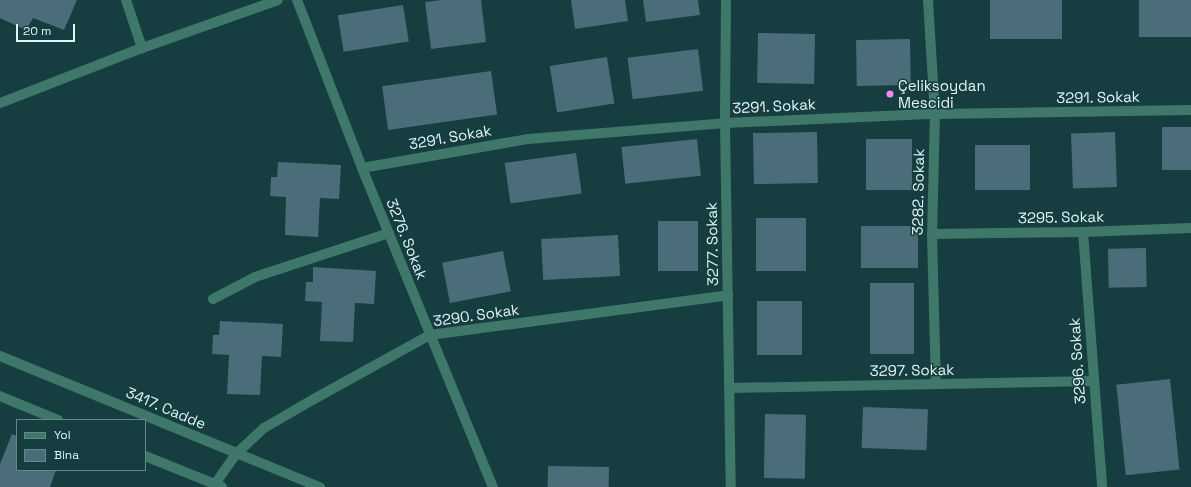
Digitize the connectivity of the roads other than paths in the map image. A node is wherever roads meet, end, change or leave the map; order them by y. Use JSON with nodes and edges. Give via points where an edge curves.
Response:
{"nodes":[{"id":1,"x":126,"y":0,"type":"edge"},
{"id":2,"x":278,"y":0,"type":"edge"},
{"id":3,"x":297,"y":0,"type":"edge"},
{"id":4,"x":726,"y":0,"type":"edge"},
{"id":5,"x":928,"y":0,"type":"edge"},
{"id":6,"x":142,"y":48,"type":"junction"},
{"id":7,"x":0,"y":103,"type":"edge"},
{"id":8,"x":1191,"y":110,"type":"edge"},
{"id":9,"x":935,"y":114,"type":"junction"},
{"id":10,"x":725,"y":123,"type":"junction"},
{"id":11,"x":362,"y":168,"type":"junction"},
{"id":12,"x":1191,"y":228,"type":"edge"},
{"id":13,"x":1083,"y":232,"type":"junction"},
{"id":14,"x":389,"y":233,"type":"junction"},
{"id":15,"x":932,"y":234,"type":"junction"},
{"id":16,"x":728,"y":295,"type":"junction"},
{"id":17,"x":213,"y":299,"type":"dead end"},
{"id":18,"x":430,"y":335,"type":"junction"},
{"id":19,"x":0,"y":356,"type":"edge"},
{"id":20,"x":1094,"y":381,"type":"junction"},
{"id":21,"x":936,"y":384,"type":"junction"},
{"id":22,"x":730,"y":388,"type":"junction"},
{"id":23,"x":0,"y":396,"type":"edge"},
{"id":24,"x":56,"y":419,"type":"edge"},
{"id":25,"x":236,"y":454,"type":"junction"},
{"id":26,"x":146,"y":456,"type":"edge"},
{"id":27,"x":218,"y":486,"type":"edge"},
{"id":28,"x":320,"y":487,"type":"edge"},
{"id":29,"x":494,"y":487,"type":"edge"},
{"id":30,"x":731,"y":487,"type":"edge"},
{"id":31,"x":1102,"y":487,"type":"edge"}],
"edges":[{"from":1,"to":6,"type":"street"},
{"from":2,"to":6,"type":"street"},
{"from":3,"to":11,"type":"street","name":"3276. Sokak"},
{"from":4,"to":10,"type":"street","name":"3277. Sokak"},
{"from":5,"to":9,"type":"street","name":"3282. Sokak"},
{"from":6,"to":7,"type":"street"},
{"from":8,"to":9,"type":"street","name":"3291. Sokak"},
{"from":9,"to":10,"type":"street","name":"3291. Sokak"},
{"from":9,"to":15,"type":"street","name":"3282. Sokak"},
{"from":10,"to":11,"type":"street","name":"3291. Sokak","via":[[528,139]]},
{"from":10,"to":16,"type":"street","name":"3277. Sokak"},
{"from":11,"to":14,"type":"street","name":"3276. Sokak"},
{"from":12,"to":13,"type":"street","name":"3295. Sokak"},
{"from":13,"to":15,"type":"street","name":"3295. Sokak"},
{"from":13,"to":20,"type":"street","name":"3296. Sokak"},
{"from":14,"to":17,"type":"street","via":[[255,277]]},
{"from":14,"to":18,"type":"street","name":"3276. Sokak"},
{"from":15,"to":21,"type":"street","name":"3282. Sokak"},
{"from":16,"to":18,"type":"street","name":"3290. Sokak"},
{"from":16,"to":22,"type":"street","name":"3277. Sokak"},
{"from":18,"to":25,"type":"street","name":"3290. Sokak","via":[[264,428]]},
{"from":18,"to":29,"type":"street","name":"3276. Sokak"},
{"from":19,"to":25,"type":"street","name":"3417. Cadde"},
{"from":20,"to":21,"type":"street","name":"3297. Sokak"},
{"from":20,"to":31,"type":"street","name":"3296. Sokak"},
{"from":21,"to":22,"type":"street","name":"3297. Sokak"},
{"from":22,"to":30,"type":"street","name":"3277. Sokak"},
{"from":23,"to":24,"type":"street"},
{"from":25,"to":27,"type":"street","name":"3290. Sokak"},
{"from":25,"to":28,"type":"street","name":"3417. Cadde"},
{"from":26,"to":27,"type":"street"}]}
